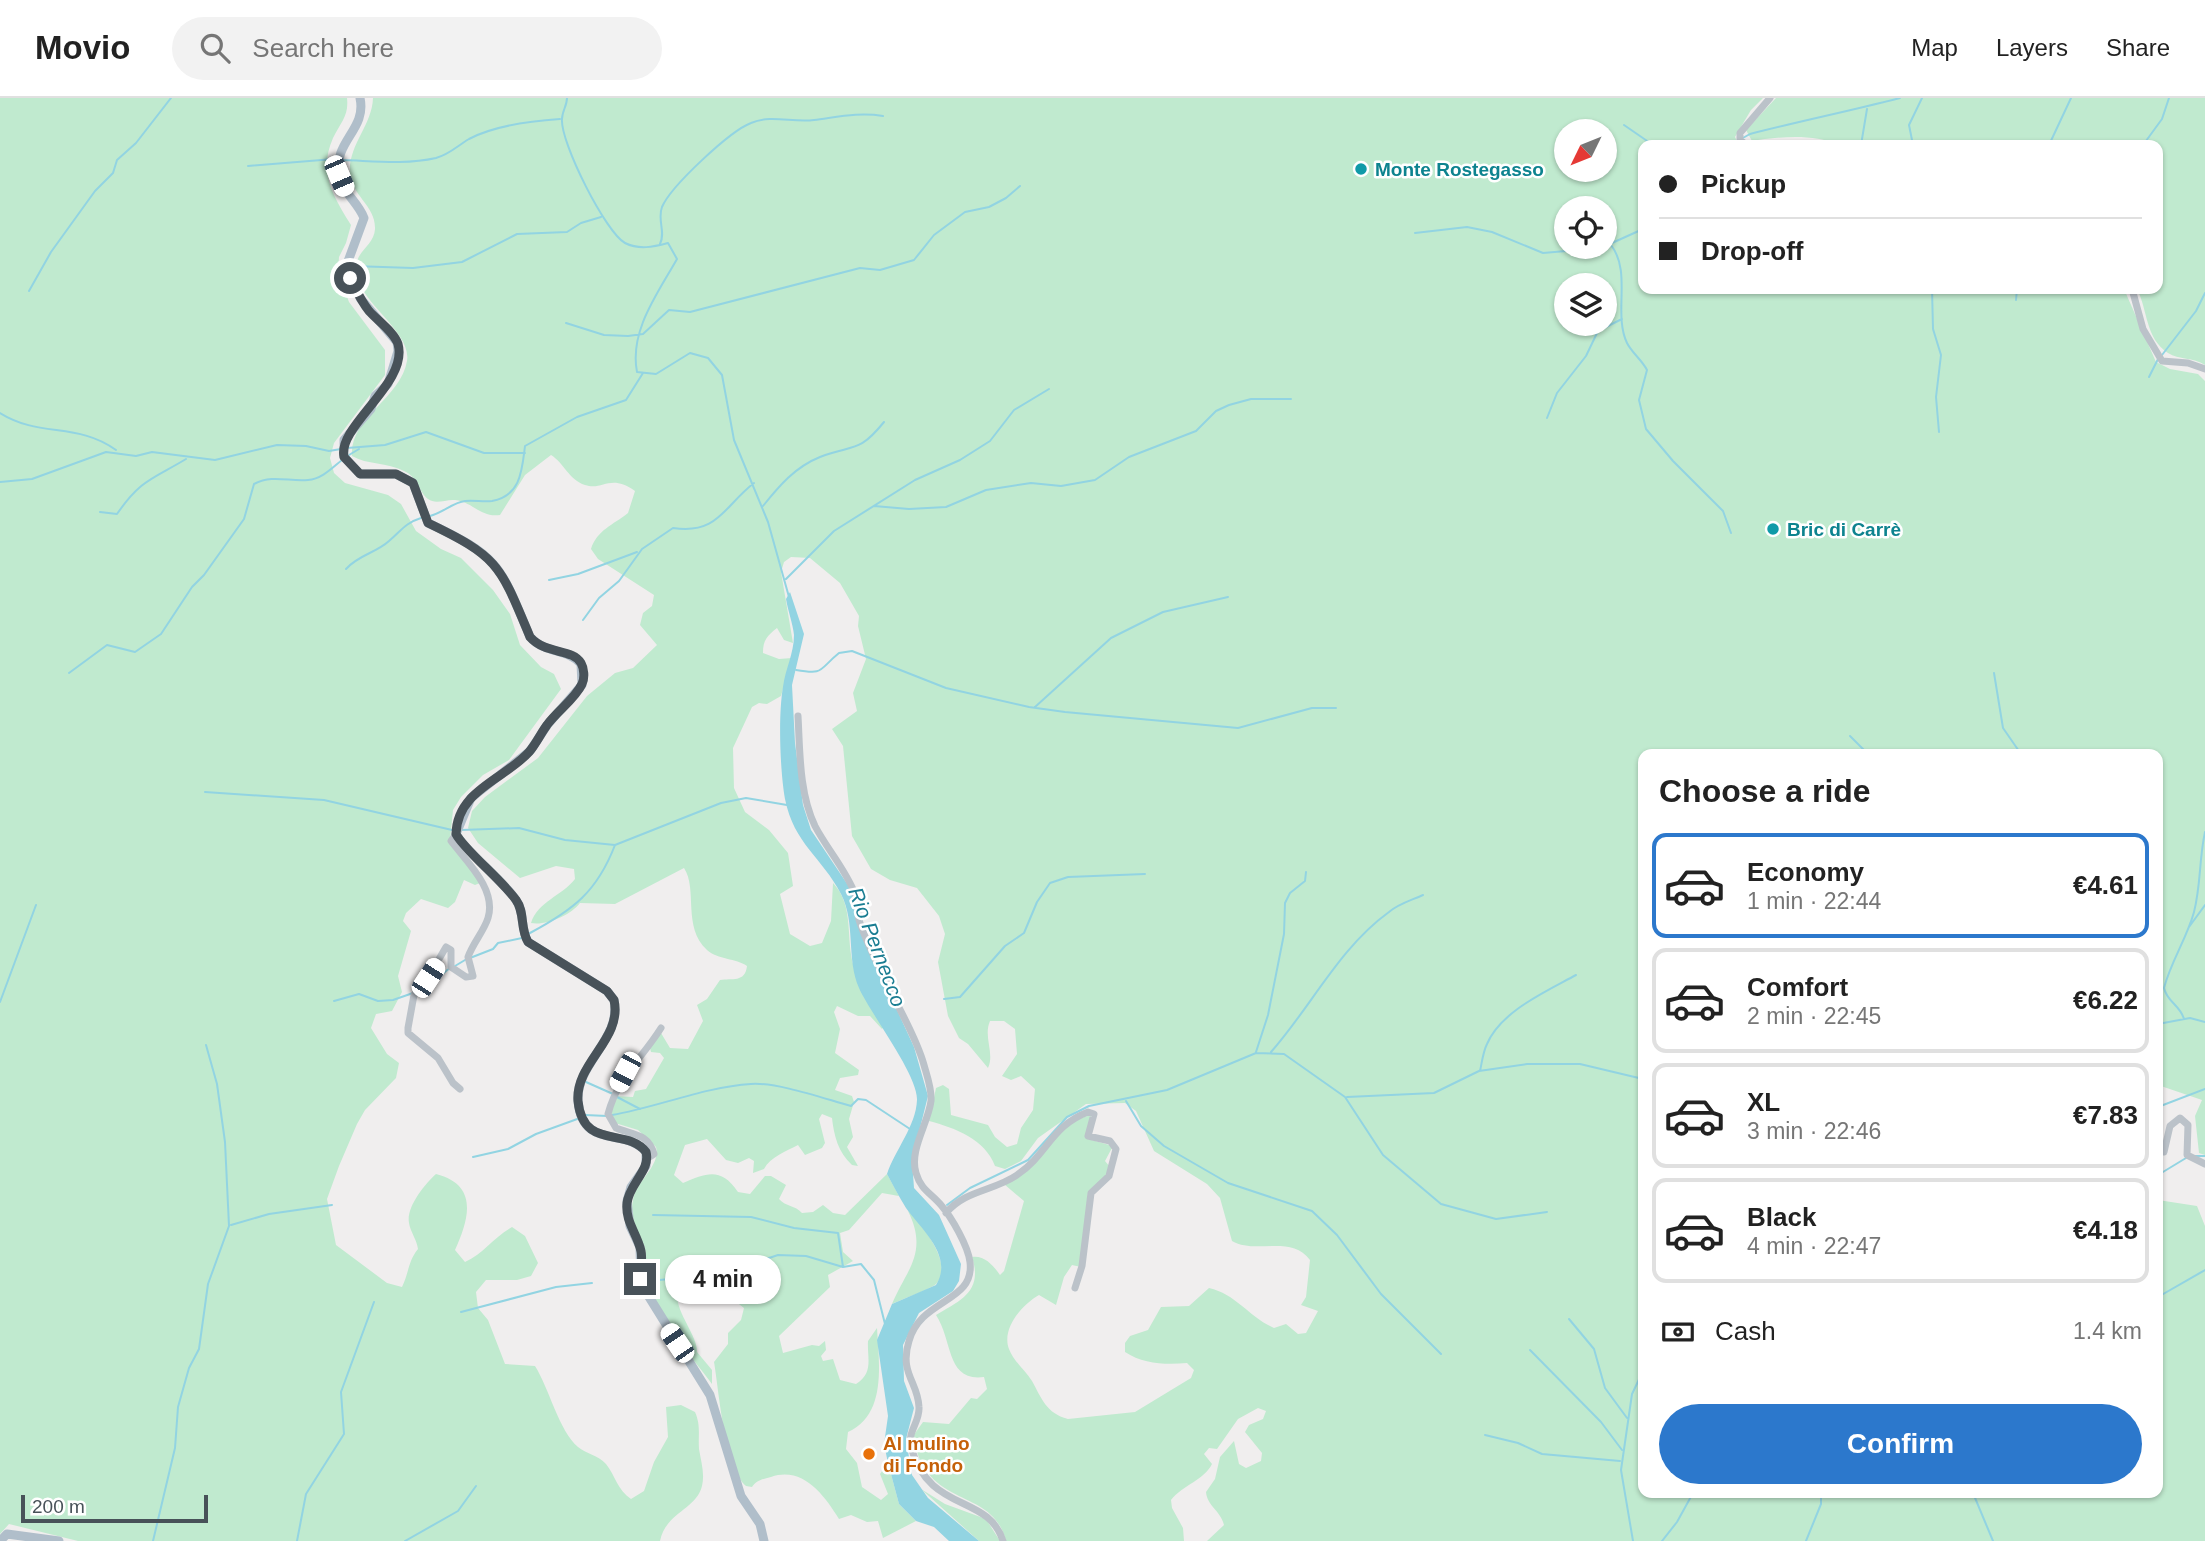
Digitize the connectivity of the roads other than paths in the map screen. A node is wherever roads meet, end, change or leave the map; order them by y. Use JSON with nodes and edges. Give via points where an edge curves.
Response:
{"nodes":[{"id":1,"x":360,"y":98,"type":"edge"},
{"id":2,"x":1770,"y":98,"type":"edge"},
{"id":3,"x":1740,"y":140,"type":"edge"},
{"id":4,"x":2133,"y":294,"type":"edge"},
{"id":5,"x":2205,"y":369,"type":"edge"},
{"id":6,"x":798,"y":716,"type":"dead end"},
{"id":7,"x":456,"y":834,"type":"junction"},
{"id":8,"x":661,"y":1028,"type":"dead end"},
{"id":9,"x":460,"y":1089,"type":"dead end"},
{"id":10,"x":2164,"y":1152,"type":"dead end"},
{"id":11,"x":648,"y":1158,"type":"junction"},
{"id":12,"x":2205,"y":1164,"type":"edge"},
{"id":13,"x":944,"y":1209,"type":"junction"},
{"id":14,"x":1075,"y":1288,"type":"dead end"},
{"id":15,"x":0,"y":1541,"type":"edge"},
{"id":16,"x":59,"y":1541,"type":"edge"},
{"id":17,"x":764,"y":1541,"type":"edge"},
{"id":18,"x":1003,"y":1541,"type":"edge"}],
"edges":[{"from":1,"to":7,"type":"main road","via":[[358,123],[338,159],[345,190],[364,218],[347,264],[360,298],[397,342],[398,351],[388,384],[344,440],[344,457],[360,474],[396,474],[413,483],[428,523],[471,543],[490,558],[502,571],[530,637],[547,650],[573,655],[582,664],[584,676],[582,685],[530,751],[471,798]]},
{"from":2,"to":3,"type":"street","via":[[1740,133]]},
{"from":4,"to":5,"type":"street","via":[[2143,329],[2162,361],[2194,363]]},
{"from":6,"to":13,"type":"street","via":[[801,767],[814,823],[855,893],[863,931],[923,1061],[931,1097],[915,1170],[921,1186]]},
{"from":7,"to":9,"type":"street","via":[[451,841],[478,875],[489,917],[468,957],[473,976],[466,977],[451,967],[451,950],[446,947],[414,995],[408,1033],[438,1058]]},
{"from":7,"to":11,"type":"main road","via":[[516,900],[528,942],[607,991],[614,1000],[610,1032],[582,1077],[580,1113],[599,1135],[635,1142]]},
{"from":8,"to":11,"type":"street","via":[[625,1072],[608,1114],[616,1128],[647,1140],[654,1154]]},
{"from":10,"to":12,"type":"street","via":[[2170,1126],[2180,1118],[2188,1125],[2187,1155]]},
{"from":11,"to":17,"type":"main road","via":[[627,1201],[630,1226],[640,1247],[641,1284],[710,1395],[741,1496],[760,1524]]},
{"from":13,"to":14,"type":"street","via":[[1012,1179],[1028,1168],[1065,1121],[1094,1114],[1088,1136],[1110,1141],[1116,1149],[1109,1176],[1091,1193]]},
{"from":13,"to":18,"type":"street","via":[[969,1257],[970,1274],[962,1289],[924,1314],[909,1341],[907,1374],[919,1411],[911,1445],[928,1482],[958,1503],[985,1514]]},
{"from":15,"to":16,"type":"main road","via":[[7,1534]]}]}
